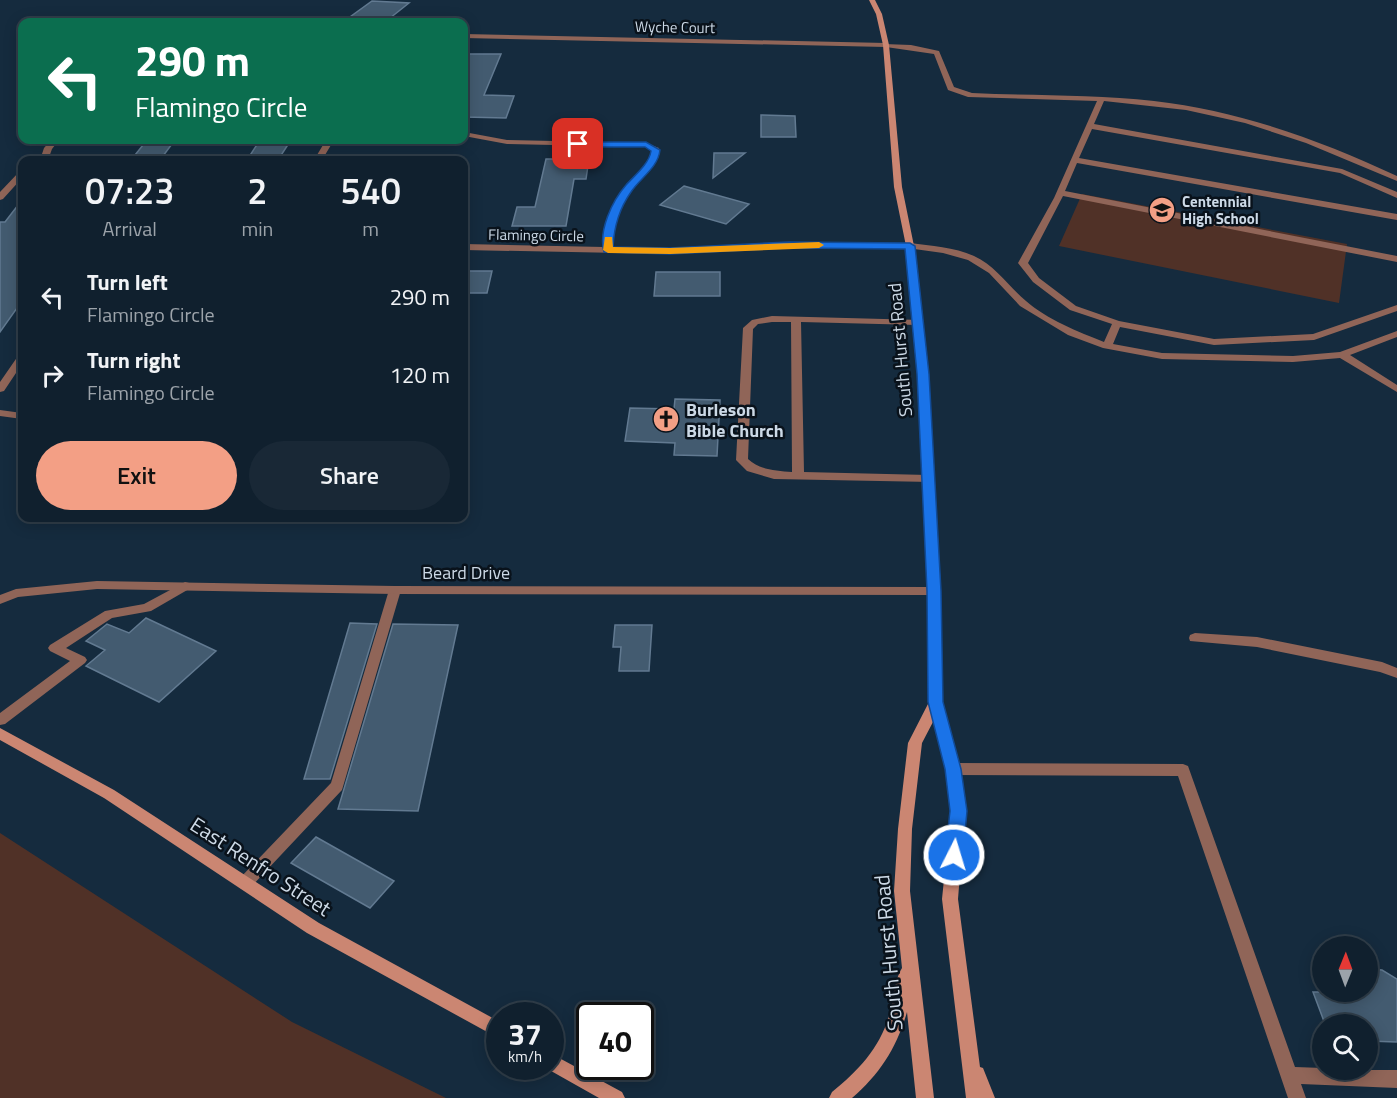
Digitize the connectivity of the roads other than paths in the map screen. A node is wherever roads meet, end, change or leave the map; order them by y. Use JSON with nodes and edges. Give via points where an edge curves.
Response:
{"nodes":[{"id":1,"x":872,"y":0,"type":"edge"},
{"id":2,"x":468,"y":36,"type":"edge"},
{"id":3,"x":886,"y":45,"type":"junction"},
{"id":4,"x":1101,"y":100,"type":"junction"},
{"id":5,"x":1091,"y":126,"type":"junction"},
{"id":6,"x":468,"y":135,"type":"edge"},
{"id":7,"x":1075,"y":160,"type":"junction"},
{"id":8,"x":1397,"y":166,"type":"edge"},
{"id":9,"x":1384,"y":173,"type":"junction"},
{"id":10,"x":18,"y":178,"type":"edge"},
{"id":11,"x":1397,"y":179,"type":"edge"},
{"id":12,"x":1061,"y":193,"type":"junction"},
{"id":13,"x":1397,"y":195,"type":"edge"},
{"id":14,"x":0,"y":197,"type":"edge"},
{"id":15,"x":1397,"y":217,"type":"edge"},
{"id":16,"x":910,"y":246,"type":"junction"},
{"id":17,"x":468,"y":247,"type":"edge"},
{"id":18,"x":608,"y":250,"type":"junction"},
{"id":19,"x":1397,"y":258,"type":"edge"},
{"id":20,"x":1397,"y":308,"type":"edge"},
{"id":21,"x":796,"y":320,"type":"junction"},
{"id":22,"x":918,"y":322,"type":"junction"},
{"id":23,"x":1118,"y":323,"type":"junction"},
{"id":24,"x":1397,"y":334,"type":"edge"},
{"id":25,"x":1107,"y":346,"type":"junction"},
{"id":26,"x":1342,"y":355,"type":"junction"},
{"id":27,"x":18,"y":363,"type":"edge"},
{"id":28,"x":0,"y":388,"type":"edge"},
{"id":29,"x":1397,"y":390,"type":"edge"},
{"id":30,"x":0,"y":413,"type":"edge"},
{"id":31,"x":18,"y":415,"type":"edge"},
{"id":32,"x":798,"y":476,"type":"junction"},
{"id":33,"x":928,"y":479,"type":"junction"},
{"id":34,"x":185,"y":586,"type":"junction"},
{"id":35,"x":395,"y":590,"type":"junction"},
{"id":36,"x":934,"y":591,"type":"junction"},
{"id":37,"x":0,"y":600,"type":"edge"},
{"id":38,"x":1195,"y":638,"type":"dead end"},
{"id":39,"x":1397,"y":673,"type":"edge"},
{"id":40,"x":936,"y":702,"type":"junction"},
{"id":41,"x":0,"y":720,"type":"edge"},
{"id":42,"x":0,"y":733,"type":"edge"},
{"id":43,"x":953,"y":769,"type":"junction"},
{"id":44,"x":245,"y":883,"type":"junction"},
{"id":45,"x":910,"y":962,"type":"junction"},
{"id":46,"x":486,"y":1023,"type":"edge"},
{"id":47,"x":969,"y":1050,"type":"junction"},
{"id":48,"x":564,"y":1068,"type":"edge"},
{"id":49,"x":1289,"y":1076,"type":"junction"},
{"id":50,"x":1397,"y":1079,"type":"edge"},
{"id":51,"x":616,"y":1098,"type":"edge"},
{"id":52,"x":838,"y":1098,"type":"edge"},
{"id":53,"x":925,"y":1098,"type":"edge"},
{"id":54,"x":975,"y":1098,"type":"edge"},
{"id":55,"x":986,"y":1098,"type":"edge"},
{"id":56,"x":1297,"y":1098,"type":"edge"}],
"edges":[{"from":1,"to":3,"type":"street","name":"South Hurst Road"},
{"from":2,"to":3,"type":"street","name":"Wyche Court"},
{"from":3,"to":4,"type":"street","name":"Wyche Court","via":[[937,52],[951,88],[971,95]]},
{"from":3,"to":16,"type":"street","name":"South Hurst Road","via":[[898,187]]},
{"from":4,"to":5,"type":"street"},
{"from":4,"to":9,"type":"street","via":[[1153,103],[1247,120]]},
{"from":5,"to":7,"type":"street"},
{"from":5,"to":13,"type":"street","via":[[1341,171]]},
{"from":6,"to":18,"type":"street","name":"Flamingo Circle","via":[[507,142],[646,145],[656,150],[655,159],[627,190],[616,209],[609,228]]},
{"from":7,"to":12,"type":"street"},
{"from":7,"to":15,"type":"street"},
{"from":8,"to":9,"type":"street"},
{"from":9,"to":11,"type":"street"},
{"from":10,"to":14,"type":"street"},
{"from":12,"to":19,"type":"street"},
{"from":12,"to":23,"type":"street","via":[[1023,263],[1036,280],[1073,309]]},
{"from":16,"to":18,"type":"street","name":"Flamingo Circle"},
{"from":16,"to":22,"type":"street","name":"South Hurst Road"},
{"from":16,"to":25,"type":"street","name":"Flamingo Circle","via":[[971,258],[992,271],[1023,304],[1071,333]]},
{"from":17,"to":18,"type":"street","name":"Flamingo Circle"},
{"from":20,"to":23,"type":"street","via":[[1314,337],[1214,342]]},
{"from":21,"to":22,"type":"street"},
{"from":21,"to":32,"type":"street"},
{"from":21,"to":32,"type":"street","via":[[764,320],[748,328],[742,460],[751,468],[774,475]]},
{"from":22,"to":33,"type":"street","name":"South Hurst Road"},
{"from":23,"to":25,"type":"street"},
{"from":24,"to":26,"type":"street","name":"Flamingo Circle"},
{"from":25,"to":26,"type":"street","name":"Flamingo Circle","via":[[1162,356],[1293,359]]},
{"from":26,"to":29,"type":"street"},
{"from":27,"to":28,"type":"street"},
{"from":30,"to":31,"type":"street"},
{"from":32,"to":33,"type":"street"},
{"from":33,"to":36,"type":"street","name":"South Hurst Road"},
{"from":34,"to":35,"type":"street","name":"Beard Drive"},
{"from":34,"to":37,"type":"street","name":"Beard Drive","via":[[97,585],[16,593]]},
{"from":34,"to":41,"type":"street","via":[[147,608],[109,614],[55,648],[80,660]]},
{"from":35,"to":36,"type":"street","name":"Beard Drive"},
{"from":35,"to":44,"type":"street","via":[[337,786]]},
{"from":36,"to":40,"type":"street","name":"South Hurst Road"},
{"from":38,"to":39,"type":"street","via":[[1257,642],[1382,666]]},
{"from":40,"to":43,"type":"street","name":"South Hurst Road"},
{"from":40,"to":45,"type":"street","name":"South Hurst Road","via":[[915,743],[905,829],[902,891]]},
{"from":42,"to":44,"type":"street","name":"East Renfro Street","via":[[109,794]]},
{"from":43,"to":47,"type":"street","name":"South Hurst Road","via":[[958,811],[950,899]]},
{"from":43,"to":49,"type":"street","via":[[1183,770]]},
{"from":44,"to":46,"type":"street","name":"East Renfro Street","via":[[313,928]]},
{"from":45,"to":52,"type":"street","via":[[896,1027],[883,1053],[863,1079]]},
{"from":45,"to":53,"type":"street","name":"South Hurst Road"},
{"from":47,"to":54,"type":"street","name":"South Hurst Road"},
{"from":47,"to":55,"type":"street"},
{"from":48,"to":51,"type":"street"},
{"from":49,"to":50,"type":"street"},
{"from":49,"to":56,"type":"street"}]}
